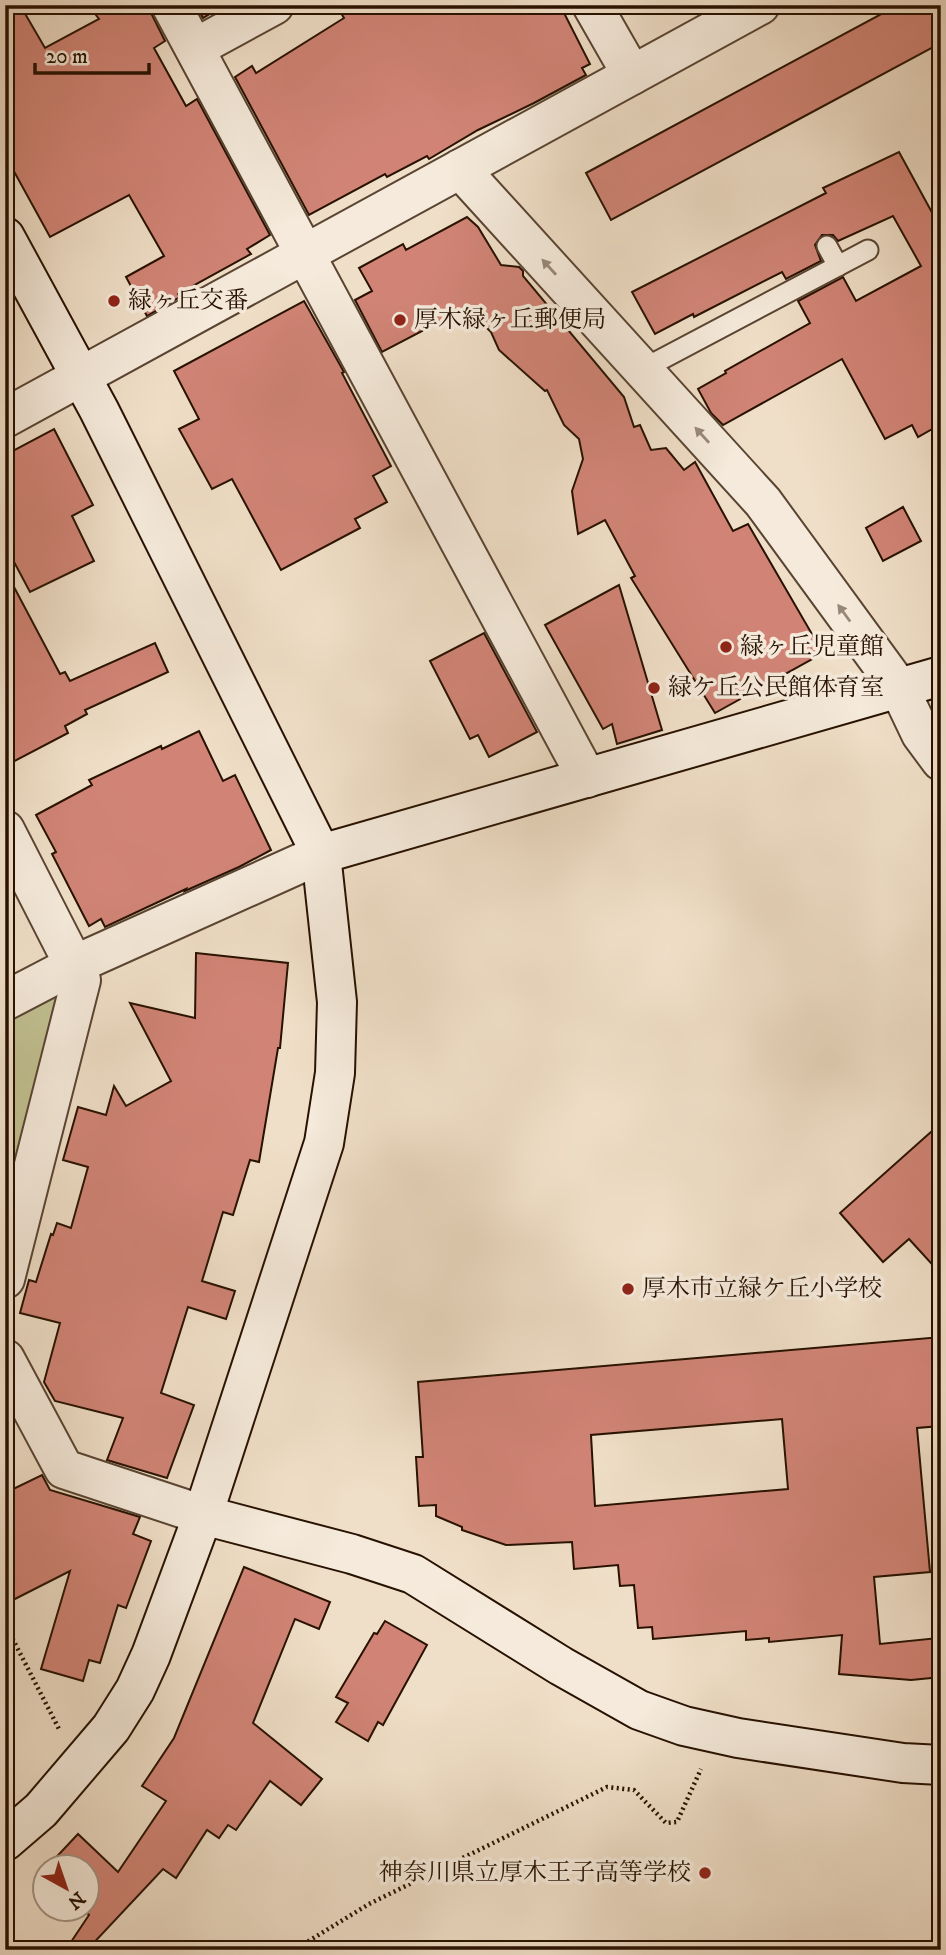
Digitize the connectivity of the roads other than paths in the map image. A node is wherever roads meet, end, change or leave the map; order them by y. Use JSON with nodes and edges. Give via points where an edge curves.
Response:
{"nodes":[{"id":1,"x":171,"y":5,"type":"edge"},
{"id":2,"x":274,"y":5,"type":"edge"},
{"id":3,"x":592,"y":5,"type":"edge"},
{"id":4,"x":760,"y":5,"type":"edge"},
{"id":5,"x":195,"y":48,"type":"junction"},
{"id":6,"x":632,"y":75,"type":"junction"},
{"id":7,"x":460,"y":169,"type":"junction"},
{"id":8,"x":5,"y":237,"type":"edge"},
{"id":9,"x":827,"y":246,"type":"dead end"},
{"id":10,"x":868,"y":250,"type":"dead end"},
{"id":11,"x":306,"y":253,"type":"junction"},
{"id":12,"x":838,"y":266,"type":"junction"},
{"id":13,"x":643,"y":369,"type":"junction"},
{"id":14,"x":82,"y":377,"type":"junction"},
{"id":15,"x":5,"y":418,"type":"edge"},
{"id":16,"x":941,"y":676,"type":"edge"},
{"id":17,"x":899,"y":688,"type":"junction"},
{"id":18,"x":941,"y":761,"type":"edge"},
{"id":19,"x":587,"y":778,"type":"junction"},
{"id":20,"x":5,"y":830,"type":"edge"},
{"id":21,"x":321,"y":854,"type":"junction"},
{"id":22,"x":74,"y":965,"type":"junction"},
{"id":23,"x":5,"y":1001,"type":"edge"},
{"id":24,"x":5,"y":1279,"type":"edge"},
{"id":25,"x":5,"y":1359,"type":"edge"},
{"id":26,"x":203,"y":1515,"type":"junction"},
{"id":27,"x":941,"y":1765,"type":"edge"},
{"id":28,"x":5,"y":1841,"type":"edge"}],
"edges":[{"from":1,"to":5,"type":"street"},
{"from":2,"to":5,"type":"street"},
{"from":3,"to":6,"type":"street"},
{"from":4,"to":6,"type":"street"},
{"from":5,"to":11,"type":"street"},
{"from":6,"to":7,"type":"street"},
{"from":7,"to":11,"type":"street"},
{"from":13,"to":7,"type":"street","one_way":true},
{"from":8,"to":14,"type":"street"},
{"from":9,"to":12,"type":"lane"},
{"from":10,"to":12,"type":"lane"},
{"from":11,"to":14,"type":"street"},
{"from":11,"to":19,"type":"street"},
{"from":12,"to":13,"type":"lane"},
{"from":17,"to":13,"type":"street","one_way":true,"via":[[763,502]]},
{"from":14,"to":15,"type":"street"},
{"from":14,"to":21,"type":"street"},
{"from":16,"to":17,"type":"street"},
{"from":17,"to":18,"type":"street","via":[[921,734]]},
{"from":17,"to":19,"type":"street"},
{"from":19,"to":21,"type":"street"},
{"from":20,"to":22,"type":"street"},
{"from":21,"to":22,"type":"street"},
{"from":21,"to":26,"type":"street","via":[[337,1002],[335,1073],[324,1143]]},
{"from":22,"to":23,"type":"street"},
{"from":22,"to":24,"type":"street","via":[[81,980]]},
{"from":25,"to":26,"type":"street","via":[[64,1469]]},
{"from":26,"to":27,"type":"street","via":[[413,1574],[639,1710],[684,1726],[903,1763]]},
{"from":26,"to":28,"type":"street","via":[[135,1690],[111,1728],[41,1810]]}]}
